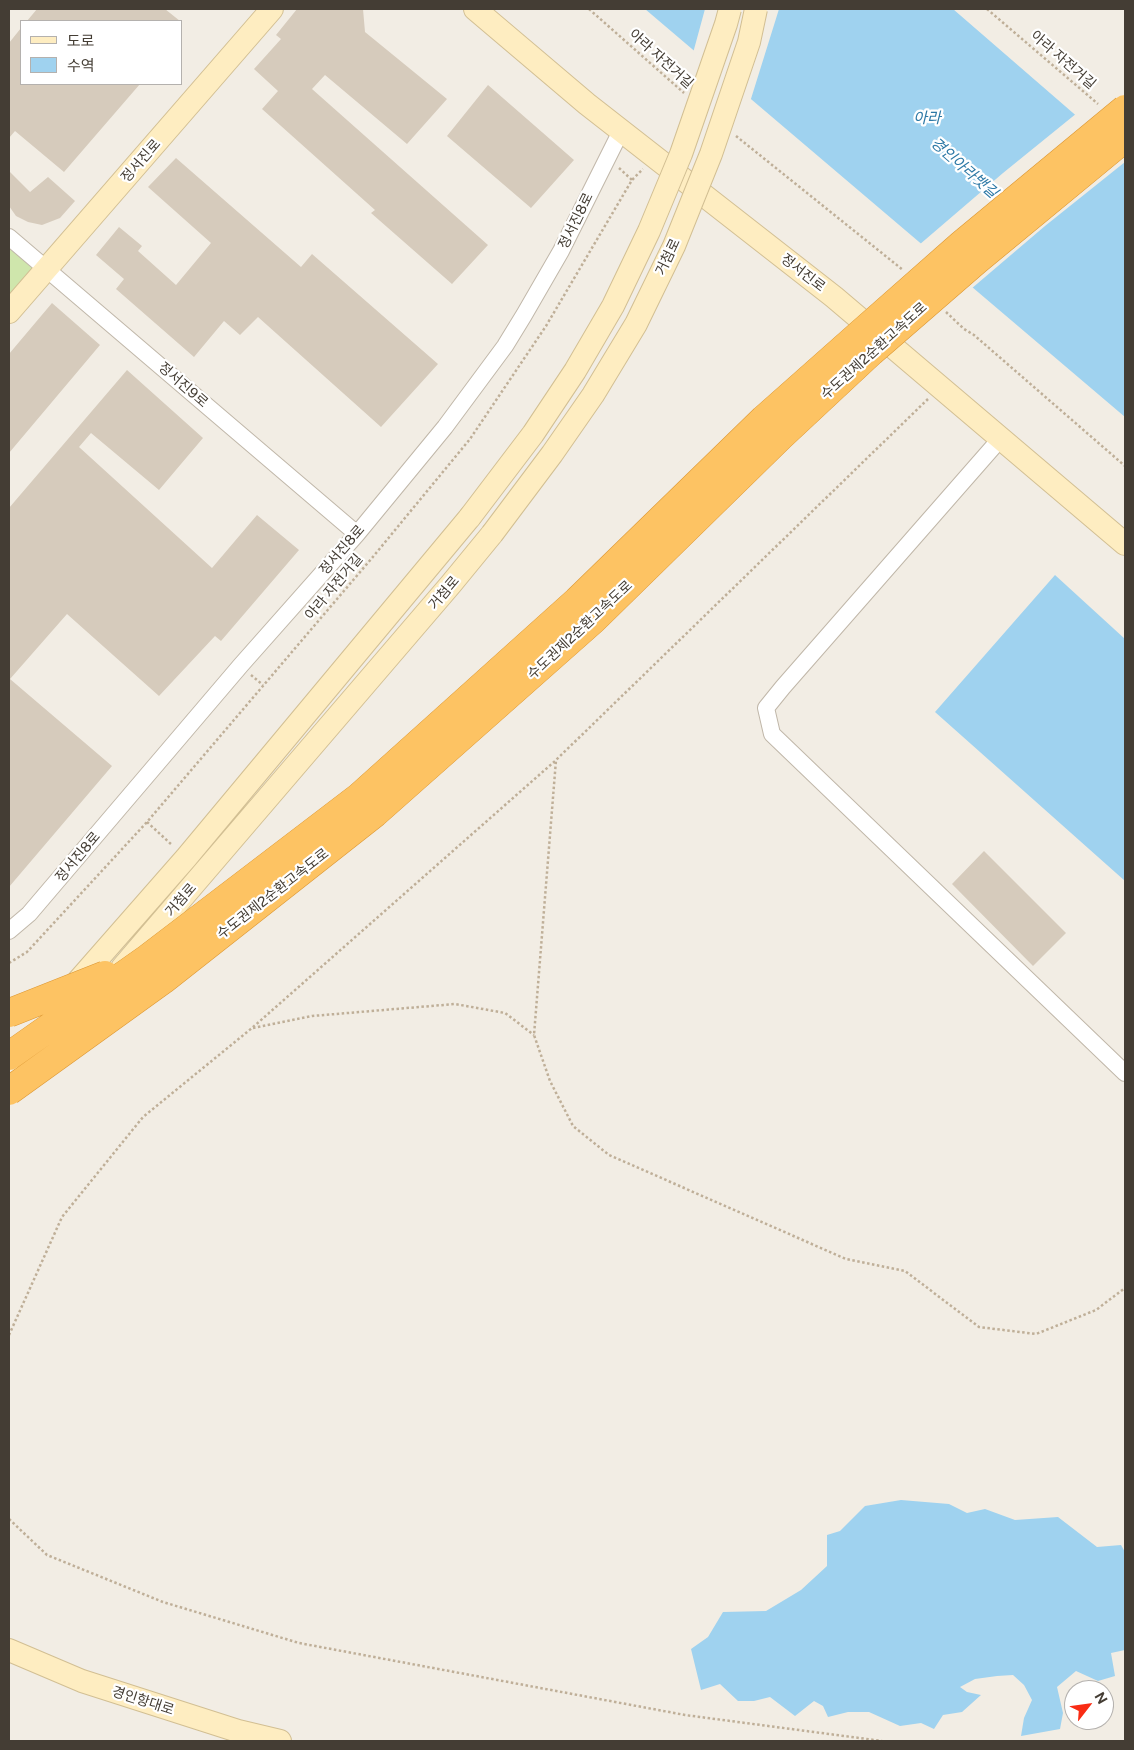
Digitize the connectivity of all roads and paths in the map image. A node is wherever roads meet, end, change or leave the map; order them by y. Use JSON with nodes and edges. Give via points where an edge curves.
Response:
{"nodes":[{"id":1,"x":272,"y":9,"type":"edge"},
{"id":2,"x":475,"y":9,"type":"edge"},
{"id":3,"x":589,"y":9,"type":"edge"},
{"id":4,"x":730,"y":9,"type":"edge"},
{"id":5,"x":756,"y":9,"type":"edge"},
{"id":6,"x":988,"y":9,"type":"edge"},
{"id":7,"x":690,"y":98,"type":"dead end"},
{"id":8,"x":1114,"y":109,"type":"edge"},
{"id":9,"x":621,"y":131,"type":"junction"},
{"id":10,"x":1125,"y":138,"type":"edge"},
{"id":11,"x":647,"y":165,"type":"dead end"},
{"id":12,"x":9,"y":237,"type":"edge"},
{"id":13,"x":47,"y":269,"type":"junction"},
{"id":14,"x":9,"y":312,"type":"edge"},
{"id":15,"x":940,"y":387,"type":"junction"},
{"id":16,"x":1001,"y":438,"type":"junction"},
{"id":17,"x":357,"y":534,"type":"junction"},
{"id":18,"x":1125,"y":544,"type":"edge"},
{"id":19,"x":556,"y":760,"type":"junction"},
{"id":20,"x":147,"y":822,"type":"junction"},
{"id":21,"x":186,"y":858,"type":"junction"},
{"id":22,"x":9,"y":931,"type":"edge"},
{"id":23,"x":148,"y":958,"type":"junction"},
{"id":24,"x":9,"y":963,"type":"edge"},
{"id":25,"x":9,"y":1014,"type":"edge"},
{"id":26,"x":252,"y":1028,"type":"junction"},
{"id":27,"x":534,"y":1035,"type":"junction"},
{"id":28,"x":9,"y":1056,"type":"edge"},
{"id":29,"x":9,"y":1061,"type":"edge"},
{"id":30,"x":1125,"y":1073,"type":"edge"},
{"id":31,"x":9,"y":1091,"type":"edge"},
{"id":32,"x":9,"y":1100,"type":"edge"},
{"id":33,"x":1125,"y":1288,"type":"edge"},
{"id":34,"x":9,"y":1334,"type":"edge"},
{"id":35,"x":9,"y":1519,"type":"edge"},
{"id":36,"x":9,"y":1650,"type":"edge"},
{"id":37,"x":280,"y":1741,"type":"edge"},
{"id":38,"x":882,"y":1741,"type":"edge"}],
"edges":[{"from":1,"to":13,"type":"street","name":"정서진로"},
{"from":2,"to":9,"type":"street","name":"정서진로"},
{"from":3,"to":7,"type":"path","name":"아라 자전거길"},
{"from":4,"to":21,"type":"street","name":"거첨로","bridge":true,"via":[[682,154],[650,231],[575,371],[533,434],[470,517]]},
{"from":5,"to":32,"type":"street","name":"거첨로","bridge":true,"via":[[711,154],[674,246],[636,324],[594,395],[492,534]]},
{"from":6,"to":8,"type":"path","name":"아라 자전거길"},
{"from":8,"to":23,"type":"highway","name":"수도권제2순환고속도로","bridge":true,"via":[[764,420],[577,601],[359,797]]},
{"from":9,"to":15,"type":"street","name":"정서진로","via":[[834,297]]},
{"from":9,"to":17,"type":"street","name":"정서진8로","via":[[561,251],[504,346],[445,427]]},
{"from":10,"to":31,"type":"highway","name":"수도권제2순환고속도로","bridge":true,"via":[[871,352],[780,436],[593,620],[375,813],[163,980]]},
{"from":11,"to":20,"type":"path","name":"아라 자전거길","via":[[632,180],[546,326],[470,438]]},
{"from":12,"to":13,"type":"street","name":"정서진9로"},
{"from":13,"to":14,"type":"street","name":"정서진로"},
{"from":13,"to":17,"type":"street","name":"정서진9로"},
{"from":15,"to":16,"type":"street","name":"정서진로"},
{"from":15,"to":19,"type":"path"},
{"from":16,"to":18,"type":"street","name":"정서진로"},
{"from":16,"to":30,"type":"street","via":[[766,708],[772,734]]},
{"from":17,"to":22,"type":"street","name":"정서진8로","via":[[29,914]]},
{"from":19,"to":26,"type":"path"},
{"from":19,"to":27,"type":"path"},
{"from":20,"to":21,"type":"path"},
{"from":20,"to":24,"type":"path","name":"아라 자전거길","via":[[27,952]]},
{"from":21,"to":29,"type":"street","name":"거첨로"},
{"from":23,"to":25,"type":"highway","bridge":true},
{"from":23,"to":28,"type":"highway","name":"수도권제2순환고속도로","bridge":true},
{"from":26,"to":27,"type":"path","via":[[312,1016],[455,1004],[505,1013]]},
{"from":26,"to":34,"type":"path","via":[[143,1117],[62,1217]]},
{"from":27,"to":33,"type":"path","via":[[550,1081],[573,1126],[609,1155],[846,1259],[906,1271],[979,1327],[1036,1334],[1096,1310]]},
{"from":35,"to":38,"type":"path","via":[[47,1555],[163,1602],[299,1643],[685,1715]]},
{"from":36,"to":37,"type":"street","name":"경인항대로","via":[[82,1681],[238,1731]]}]}
